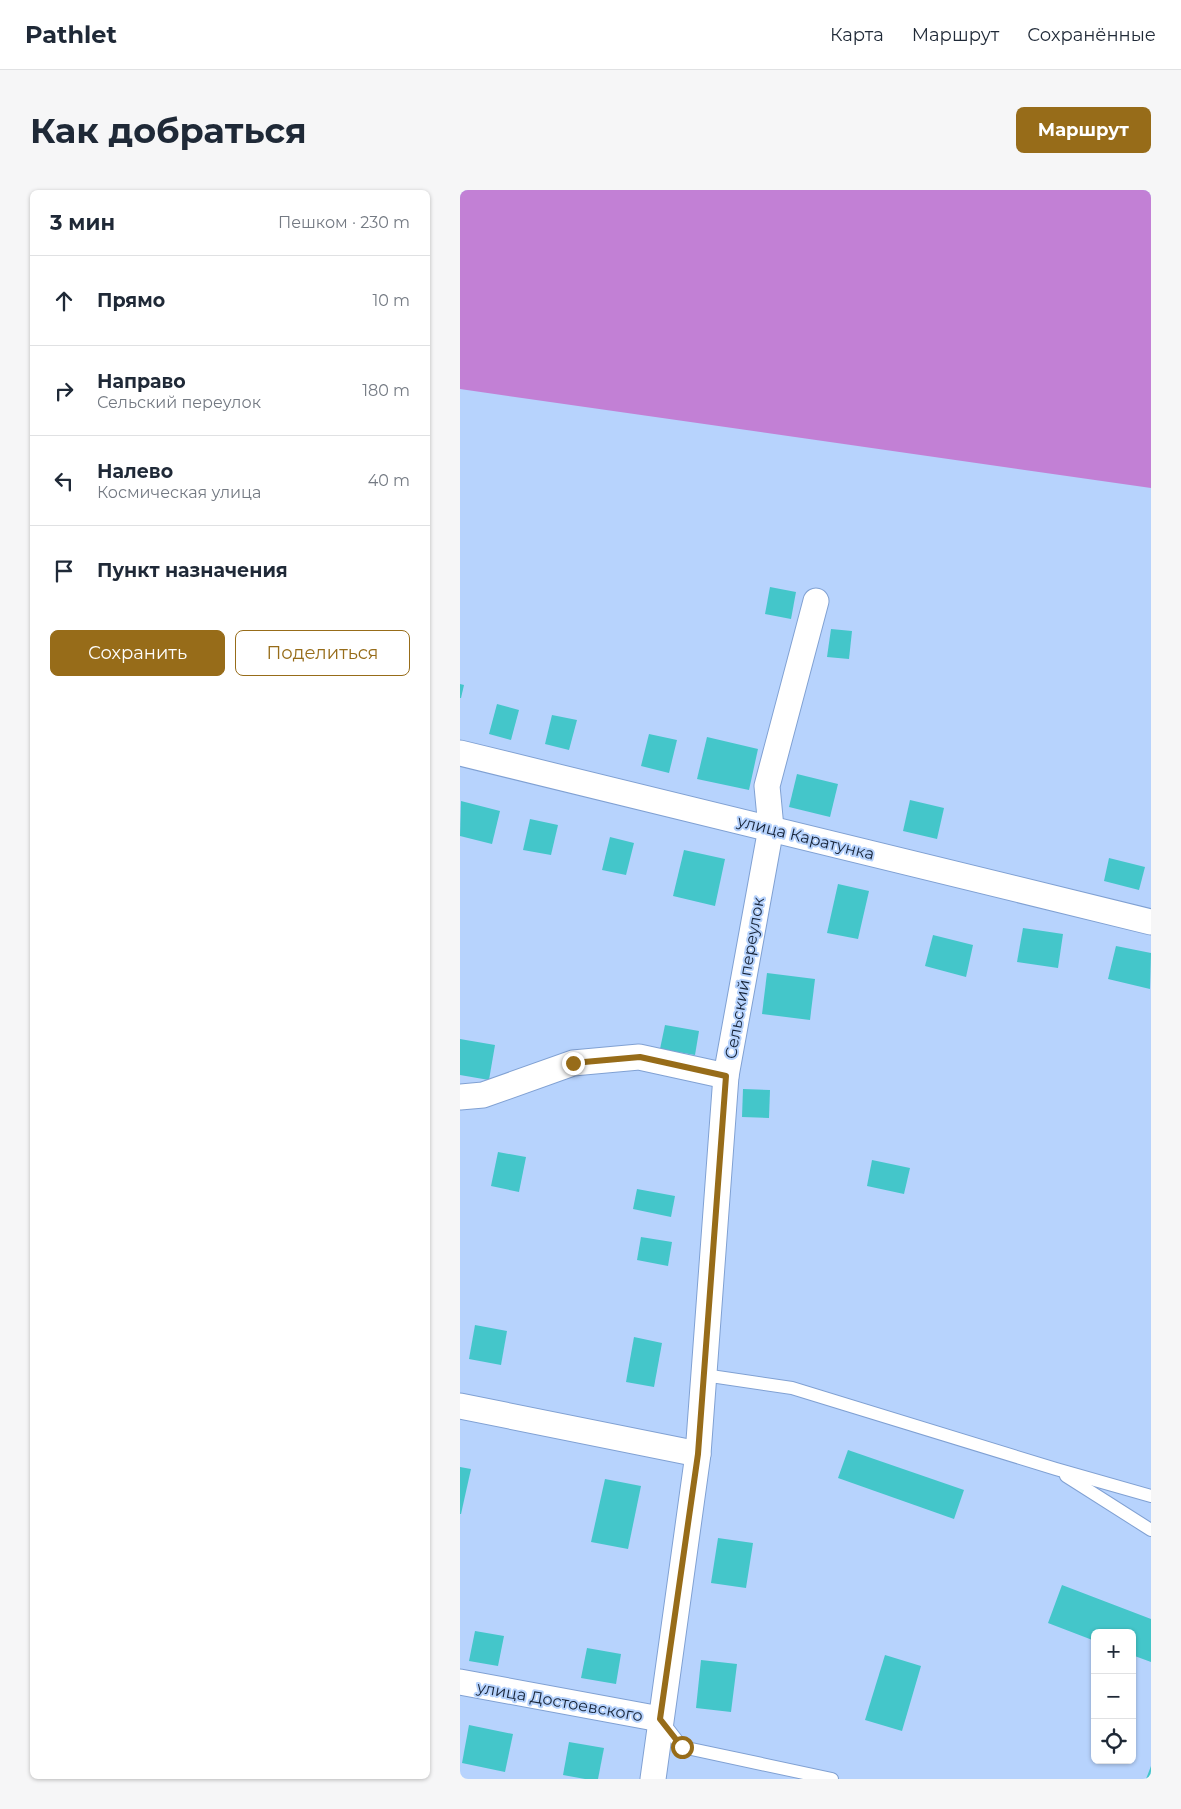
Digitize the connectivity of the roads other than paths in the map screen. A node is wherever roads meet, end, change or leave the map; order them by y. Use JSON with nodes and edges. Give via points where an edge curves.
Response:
{"nodes":[{"id":1,"x":816,"y":601,"type":"dead end"},
{"id":2,"x":460,"y":753,"type":"edge"},
{"id":3,"x":771,"y":828,"type":"junction"},
{"id":4,"x":1151,"y":922,"type":"edge"},
{"id":5,"x":726,"y":1076,"type":"junction"},
{"id":6,"x":460,"y":1097,"type":"edge"},
{"id":7,"x":704,"y":1374,"type":"junction"},
{"id":8,"x":460,"y":1406,"type":"edge"},
{"id":9,"x":698,"y":1454,"type":"junction"},
{"id":10,"x":1056,"y":1469,"type":"junction"},
{"id":11,"x":1151,"y":1496,"type":"edge"},
{"id":12,"x":1151,"y":1530,"type":"edge"},
{"id":13,"x":460,"y":1682,"type":"edge"},
{"id":14,"x":660,"y":1719,"type":"junction"},
{"id":15,"x":653,"y":1779,"type":"edge"},
{"id":16,"x":832,"y":1779,"type":"edge"}],
"edges":[{"from":1,"to":3,"type":"street","name":"Сельский переулок","via":[[767,786]]},
{"from":2,"to":3,"type":"street","name":"улица Каратунка"},
{"from":3,"to":4,"type":"street","name":"улица Каратунка"},
{"from":3,"to":5,"type":"street","name":"Сельский переулок"},
{"from":5,"to":6,"type":"street","via":[[640,1057],[573,1063],[483,1095]]},
{"from":5,"to":7,"type":"street","name":"Сельский переулок"},
{"from":7,"to":9,"type":"street","name":"Сельский переулок"},
{"from":7,"to":10,"type":"lane","via":[[792,1388]]},
{"from":8,"to":9,"type":"street"},
{"from":9,"to":14,"type":"street","name":"Сельский переулок"},
{"from":10,"to":11,"type":"lane"},
{"from":10,"to":12,"type":"lane"},
{"from":13,"to":14,"type":"street","name":"улица Достоевского"},
{"from":14,"to":15,"type":"street","name":"Сельский переулок"},
{"from":14,"to":16,"type":"lane","via":[[682,1747]]}]}
